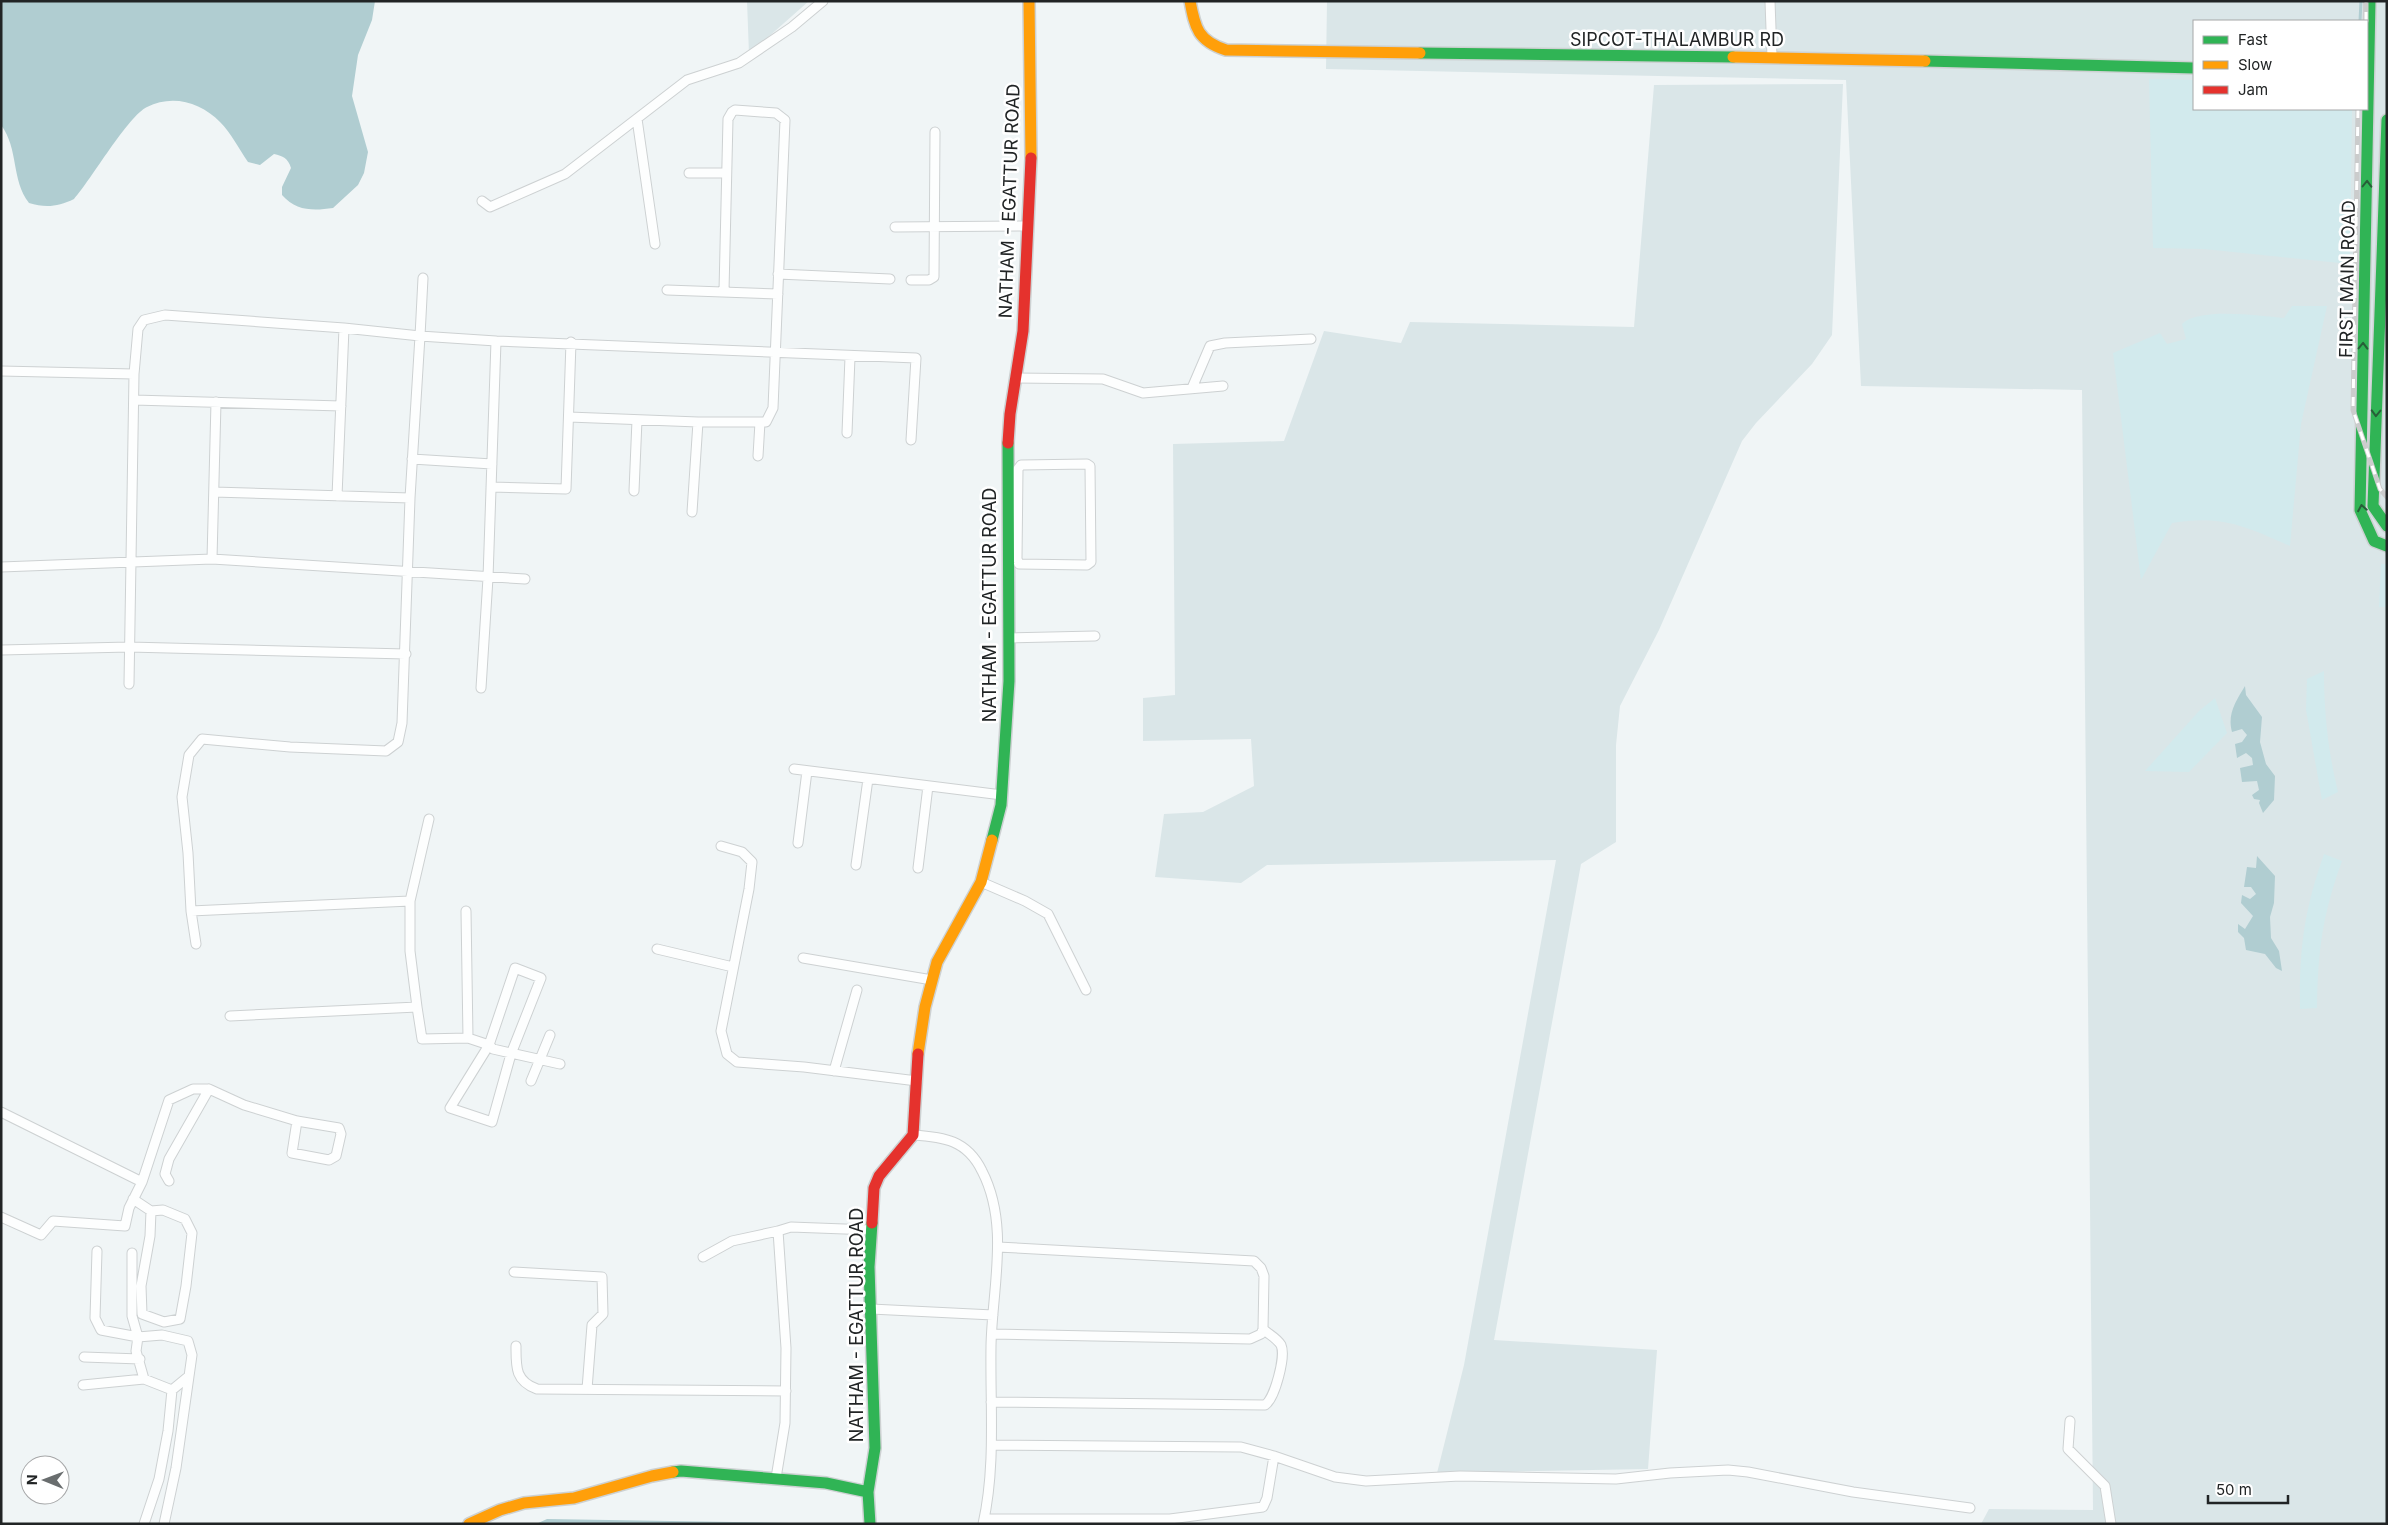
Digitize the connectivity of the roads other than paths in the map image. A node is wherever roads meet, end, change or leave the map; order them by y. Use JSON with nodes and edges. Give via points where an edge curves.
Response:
{"nodes":[{"id":1,"x":823,"y":1,"type":"edge"},
{"id":2,"x":1029,"y":1,"type":"edge"},
{"id":3,"x":1190,"y":1,"type":"edge"},
{"id":4,"x":1770,"y":1,"type":"edge"},
{"id":5,"x":2370,"y":1,"type":"edge"},
{"id":6,"x":1772,"y":57,"type":"junction"},
{"id":7,"x":2193,"y":68,"type":"edge"},
{"id":8,"x":2368,"y":74,"type":"edge"},
{"id":9,"x":2367,"y":110,"type":"edge"},
{"id":10,"x":637,"y":119,"type":"junction"},
{"id":11,"x":2387,"y":120,"type":"edge"},
{"id":12,"x":935,"y":132,"type":"dead end"},
{"id":13,"x":688,"y":173,"type":"dead end"},
{"id":14,"x":726,"y":173,"type":"junction"},
{"id":15,"x":482,"y":201,"type":"dead end"},
{"id":16,"x":1028,"y":226,"type":"junction"},
{"id":17,"x":895,"y":227,"type":"dead end"},
{"id":18,"x":935,"y":227,"type":"junction"},
{"id":19,"x":655,"y":244,"type":"dead end"},
{"id":20,"x":778,"y":274,"type":"junction"},
{"id":21,"x":423,"y":278,"type":"dead end"},
{"id":22,"x":890,"y":279,"type":"dead end"},
{"id":23,"x":911,"y":280,"type":"dead end"},
{"id":24,"x":667,"y":290,"type":"dead end"},
{"id":25,"x":724,"y":291,"type":"junction"},
{"id":26,"x":778,"y":294,"type":"junction"},
{"id":27,"x":344,"y":328,"type":"junction"},
{"id":28,"x":420,"y":336,"type":"junction"},
{"id":29,"x":1311,"y":339,"type":"dead end"},
{"id":30,"x":496,"y":341,"type":"junction"},
{"id":31,"x":571,"y":342,"type":"junction"},
{"id":32,"x":776,"y":352,"type":"junction"},
{"id":33,"x":850,"y":357,"type":"junction"},
{"id":34,"x":1,"y":371,"type":"edge"},
{"id":35,"x":134,"y":374,"type":"junction"},
{"id":36,"x":1015,"y":378,"type":"junction"},
{"id":37,"x":1224,"y":386,"type":"dead end"},
{"id":38,"x":1192,"y":388,"type":"junction"},
{"id":39,"x":134,"y":400,"type":"junction"},
{"id":40,"x":216,"y":402,"type":"junction"},
{"id":41,"x":341,"y":406,"type":"junction"},
{"id":42,"x":570,"y":417,"type":"junction"},
{"id":43,"x":637,"y":420,"type":"junction"},
{"id":44,"x":698,"y":422,"type":"junction"},
{"id":45,"x":760,"y":422,"type":"junction"},
{"id":46,"x":847,"y":433,"type":"dead end"},
{"id":47,"x":911,"y":440,"type":"dead end"},
{"id":48,"x":758,"y":456,"type":"dead end"},
{"id":49,"x":412,"y":460,"type":"junction"},
{"id":50,"x":492,"y":464,"type":"junction"},
{"id":51,"x":1012,"y":468,"type":"junction"},
{"id":52,"x":491,"y":487,"type":"junction"},
{"id":53,"x":634,"y":491,"type":"dead end"},
{"id":54,"x":214,"y":492,"type":"junction"},
{"id":55,"x":337,"y":496,"type":"junction"},
{"id":56,"x":410,"y":498,"type":"junction"},
{"id":57,"x":692,"y":512,"type":"dead end"},
{"id":58,"x":2387,"y":526,"type":"edge"},
{"id":59,"x":2387,"y":546,"type":"edge"},
{"id":60,"x":1012,"y":557,"type":"junction"},
{"id":61,"x":212,"y":559,"type":"junction"},
{"id":62,"x":131,"y":561,"type":"junction"},
{"id":63,"x":1,"y":567,"type":"edge"},
{"id":64,"x":409,"y":571,"type":"junction"},
{"id":65,"x":488,"y":578,"type":"junction"},
{"id":66,"x":524,"y":580,"type":"dead end"},
{"id":67,"x":1095,"y":636,"type":"dead end"},
{"id":68,"x":1009,"y":638,"type":"junction"},
{"id":69,"x":129,"y":647,"type":"junction"},
{"id":70,"x":1,"y":650,"type":"edge"},
{"id":71,"x":406,"y":654,"type":"junction"},
{"id":72,"x":128,"y":684,"type":"dead end"},
{"id":73,"x":481,"y":688,"type":"dead end"},
{"id":74,"x":794,"y":769,"type":"dead end"},
{"id":75,"x":807,"y":771,"type":"junction"},
{"id":76,"x":868,"y":779,"type":"junction"},
{"id":77,"x":928,"y":786,"type":"junction"},
{"id":78,"x":1002,"y":795,"type":"junction"},
{"id":79,"x":429,"y":819,"type":"dead end"},
{"id":80,"x":798,"y":843,"type":"dead end"},
{"id":81,"x":721,"y":846,"type":"dead end"},
{"id":82,"x":856,"y":865,"type":"dead end"},
{"id":83,"x":918,"y":868,"type":"dead end"},
{"id":84,"x":981,"y":882,"type":"junction"},
{"id":85,"x":410,"y":901,"type":"junction"},
{"id":86,"x":191,"y":911,"type":"junction"},
{"id":87,"x":466,"y":911,"type":"dead end"},
{"id":88,"x":196,"y":944,"type":"dead end"},
{"id":89,"x":657,"y":949,"type":"dead end"},
{"id":90,"x":803,"y":958,"type":"dead end"},
{"id":91,"x":733,"y":967,"type":"junction"},
{"id":92,"x":932,"y":980,"type":"junction"},
{"id":93,"x":857,"y":990,"type":"dead end"},
{"id":94,"x":1086,"y":990,"type":"dead end"},
{"id":95,"x":417,"y":1007,"type":"junction"},
{"id":96,"x":230,"y":1016,"type":"dead end"},
{"id":97,"x":550,"y":1035,"type":"dead end"},
{"id":98,"x":468,"y":1038,"type":"junction"},
{"id":99,"x":489,"y":1045,"type":"junction"},
{"id":100,"x":511,"y":1054,"type":"junction"},
{"id":101,"x":540,"y":1060,"type":"junction"},
{"id":102,"x":560,"y":1064,"type":"dead end"},
{"id":103,"x":834,"y":1071,"type":"junction"},
{"id":104,"x":531,"y":1081,"type":"dead end"},
{"id":105,"x":917,"y":1081,"type":"junction"},
{"id":106,"x":209,"y":1089,"type":"junction"},
{"id":107,"x":1,"y":1112,"type":"edge"},
{"id":108,"x":297,"y":1121,"type":"junction"},
{"id":109,"x":913,"y":1135,"type":"junction"},
{"id":110,"x":170,"y":1181,"type":"dead end"},
{"id":111,"x":142,"y":1182,"type":"junction"},
{"id":112,"x":133,"y":1199,"type":"junction"},
{"id":113,"x":151,"y":1211,"type":"junction"},
{"id":114,"x":1,"y":1216,"type":"edge"},
{"id":115,"x":871,"y":1230,"type":"junction"},
{"id":116,"x":778,"y":1231,"type":"junction"},
{"id":117,"x":998,"y":1247,"type":"junction"},
{"id":118,"x":97,"y":1251,"type":"dead end"},
{"id":119,"x":132,"y":1253,"type":"dead end"},
{"id":120,"x":703,"y":1257,"type":"dead end"},
{"id":121,"x":514,"y":1272,"type":"dead end"},
{"id":122,"x":871,"y":1309,"type":"junction"},
{"id":123,"x":993,"y":1315,"type":"junction"},
{"id":124,"x":1263,"y":1329,"type":"junction"},
{"id":125,"x":992,"y":1334,"type":"junction"},
{"id":126,"x":138,"y":1337,"type":"junction"},
{"id":127,"x":516,"y":1346,"type":"dead end"},
{"id":128,"x":84,"y":1357,"type":"dead end"},
{"id":129,"x":140,"y":1359,"type":"junction"},
{"id":130,"x":189,"y":1376,"type":"junction"},
{"id":131,"x":144,"y":1379,"type":"junction"},
{"id":132,"x":83,"y":1385,"type":"dead end"},
{"id":133,"x":172,"y":1390,"type":"junction"},
{"id":134,"x":587,"y":1390,"type":"junction"},
{"id":135,"x":786,"y":1391,"type":"junction"},
{"id":136,"x":990,"y":1402,"type":"junction"},
{"id":137,"x":2070,"y":1421,"type":"dead end"},
{"id":138,"x":993,"y":1444,"type":"junction"},
{"id":139,"x":1274,"y":1456,"type":"junction"},
{"id":140,"x":776,"y":1478,"type":"junction"},
{"id":141,"x":868,"y":1492,"type":"junction"},
{"id":142,"x":1970,"y":1508,"type":"dead end"},
{"id":143,"x":983,"y":1521,"type":"edge"},
{"id":144,"x":1170,"y":1521,"type":"edge"},
{"id":145,"x":144,"y":1524,"type":"edge"},
{"id":146,"x":164,"y":1524,"type":"edge"},
{"id":147,"x":469,"y":1524,"type":"edge"},
{"id":148,"x":870,"y":1524,"type":"edge"},
{"id":149,"x":2111,"y":1524,"type":"edge"}],
"edges":[{"from":1,"to":10,"type":"street","via":[[754,54],[739,63],[687,80]]},
{"from":2,"to":16,"type":"street","name":"NATHAM - EGATTUR ROAD","via":[[1032,139]]},
{"from":3,"to":6,"type":"street","name":"SIPCOT-THALAMBUR RD","via":[[1198,35],[1211,46],[1226,50]]},
{"from":4,"to":6,"type":"street"},
{"from":5,"to":8,"type":"street","name":"FIRST MAIN ROAD"},
{"from":6,"to":7,"type":"street","name":"SIPCOT-THALAMBUR RD"},
{"from":59,"to":9,"type":"street","name":"FIRST MAIN ROAD","one_way":true,"via":[[2374,541],[2360,510]]},
{"from":10,"to":15,"type":"street","via":[[565,174],[503,203],[490,207]]},
{"from":10,"to":19,"type":"street"},
{"from":11,"to":58,"type":"street","one_way":true,"via":[[2372,506]]},
{"from":12,"to":18,"type":"street"},
{"from":13,"to":14,"type":"street"},
{"from":14,"to":20,"type":"street","via":[[728,119],[732,112],[781,115],[785,120]]},
{"from":14,"to":25,"type":"street"},
{"from":16,"to":18,"type":"street"},
{"from":16,"to":36,"type":"street","name":"NATHAM - EGATTUR ROAD","via":[[1023,332]]},
{"from":17,"to":18,"type":"street"},
{"from":18,"to":23,"type":"street","via":[[934,277]]},
{"from":20,"to":22,"type":"street"},
{"from":20,"to":26,"type":"street"},
{"from":21,"to":28,"type":"street"},
{"from":24,"to":25,"type":"street"},
{"from":25,"to":26,"type":"street"},
{"from":26,"to":32,"type":"street"},
{"from":27,"to":28,"type":"street"},
{"from":27,"to":35,"type":"street","via":[[165,315],[144,320],[138,329]]},
{"from":27,"to":41,"type":"street"},
{"from":28,"to":30,"type":"street"},
{"from":28,"to":49,"type":"street"},
{"from":29,"to":38,"type":"street","via":[[1225,342],[1210,346]]},
{"from":30,"to":31,"type":"street"},
{"from":30,"to":50,"type":"street"},
{"from":31,"to":32,"type":"street"},
{"from":31,"to":42,"type":"street"},
{"from":32,"to":33,"type":"street"},
{"from":32,"to":45,"type":"street","via":[[773,408],[766,422]]},
{"from":33,"to":46,"type":"street"},
{"from":33,"to":47,"type":"street","via":[[916,358]]},
{"from":34,"to":35,"type":"street"},
{"from":35,"to":39,"type":"street"},
{"from":36,"to":38,"type":"street","via":[[1103,380],[1143,393],[1158,394]]},
{"from":36,"to":51,"type":"street","name":"NATHAM - EGATTUR ROAD"},
{"from":37,"to":38,"type":"street"},
{"from":39,"to":40,"type":"street"},
{"from":39,"to":62,"type":"street"},
{"from":40,"to":41,"type":"street"},
{"from":40,"to":54,"type":"street"},
{"from":41,"to":55,"type":"street"},
{"from":42,"to":43,"type":"street"},
{"from":42,"to":52,"type":"street","via":[[566,489]]},
{"from":43,"to":44,"type":"street"},
{"from":43,"to":53,"type":"street"},
{"from":44,"to":45,"type":"street"},
{"from":44,"to":57,"type":"street"},
{"from":45,"to":48,"type":"street"},
{"from":49,"to":50,"type":"street"},
{"from":49,"to":56,"type":"street"},
{"from":50,"to":52,"type":"street"},
{"from":51,"to":60,"type":"street","name":"NATHAM - EGATTUR ROAD"},
{"from":51,"to":60,"type":"street","via":[[1021,465],[1090,466],[1091,562],[1087,565],[1019,564]]},
{"from":52,"to":65,"type":"street"},
{"from":54,"to":55,"type":"street"},
{"from":54,"to":61,"type":"street"},
{"from":55,"to":56,"type":"street"},
{"from":56,"to":64,"type":"street"},
{"from":60,"to":68,"type":"street","name":"NATHAM - EGATTUR ROAD"},
{"from":61,"to":62,"type":"street"},
{"from":61,"to":64,"type":"street"},
{"from":62,"to":63,"type":"street"},
{"from":62,"to":69,"type":"street"},
{"from":64,"to":65,"type":"street"},
{"from":64,"to":71,"type":"street"},
{"from":65,"to":66,"type":"street"},
{"from":65,"to":73,"type":"street"},
{"from":67,"to":68,"type":"street"},
{"from":68,"to":78,"type":"street","name":"NATHAM - EGATTUR ROAD"},
{"from":69,"to":70,"type":"street"},
{"from":69,"to":71,"type":"street"},
{"from":69,"to":72,"type":"street"},
{"from":71,"to":86,"type":"street","via":[[402,723],[398,742],[386,751],[202,739],[190,755],[182,797]]},
{"from":74,"to":75,"type":"street"},
{"from":75,"to":76,"type":"street"},
{"from":75,"to":80,"type":"street"},
{"from":76,"to":77,"type":"street"},
{"from":76,"to":82,"type":"street"},
{"from":77,"to":78,"type":"street"},
{"from":77,"to":83,"type":"street"},
{"from":78,"to":84,"type":"street","name":"NATHAM - EGATTUR ROAD"},
{"from":79,"to":85,"type":"street"},
{"from":81,"to":91,"type":"street","via":[[742,852],[752,862]]},
{"from":84,"to":92,"type":"street","name":"NATHAM - EGATTUR ROAD","via":[[937,962]]},
{"from":84,"to":94,"type":"street","via":[[1048,914]]},
{"from":85,"to":86,"type":"street"},
{"from":85,"to":95,"type":"street","via":[[410,951]]},
{"from":86,"to":88,"type":"street"},
{"from":87,"to":98,"type":"street"},
{"from":89,"to":91,"type":"street"},
{"from":90,"to":92,"type":"street"},
{"from":91,"to":103,"type":"street","via":[[721,1031],[727,1054],[737,1062]]},
{"from":92,"to":105,"type":"street","name":"NATHAM - EGATTUR ROAD","via":[[918,1050]]},
{"from":93,"to":103,"type":"street"},
{"from":95,"to":96,"type":"street"},
{"from":95,"to":98,"type":"street","via":[[422,1039]]},
{"from":97,"to":101,"type":"street"},
{"from":98,"to":99,"type":"street"},
{"from":99,"to":100,"type":"street"},
{"from":99,"to":100,"type":"street","via":[[450,1108],[492,1122]]},
{"from":99,"to":100,"type":"street","via":[[515,968],[541,978]]},
{"from":100,"to":101,"type":"street"},
{"from":101,"to":102,"type":"street"},
{"from":101,"to":104,"type":"street"},
{"from":103,"to":105,"type":"street"},
{"from":105,"to":109,"type":"street","name":"NATHAM - EGATTUR ROAD"},
{"from":106,"to":108,"type":"street","via":[[244,1105]]},
{"from":106,"to":110,"type":"street","via":[[169,1159],[165,1174]]},
{"from":106,"to":111,"type":"street","via":[[193,1089],[168,1100]]},
{"from":107,"to":111,"type":"street"},
{"from":108,"to":108,"type":"street","via":[[339,1128],[341,1134],[336,1156],[329,1160],[292,1153]]},
{"from":109,"to":115,"type":"street","name":"NATHAM - EGATTUR ROAD","via":[[879,1176],[874,1188]]},
{"from":109,"to":117,"type":"street","via":[[941,1136],[968,1151],[982,1170],[991,1194]]},
{"from":111,"to":112,"type":"street"},
{"from":112,"to":113,"type":"street"},
{"from":112,"to":114,"type":"street","via":[[125,1226],[52,1221],[41,1235]]},
{"from":113,"to":113,"type":"street","via":[[141,1286],[142,1314],[164,1322],[180,1319],[192,1233],[185,1219],[163,1210]]},
{"from":115,"to":116,"type":"street","via":[[792,1227]]},
{"from":115,"to":122,"type":"street","name":"NATHAM - EGATTUR ROAD"},
{"from":116,"to":120,"type":"street","via":[[732,1241]]},
{"from":116,"to":135,"type":"street"},
{"from":117,"to":123,"type":"street"},
{"from":117,"to":124,"type":"street","via":[[1254,1262],[1264,1276]]},
{"from":118,"to":126,"type":"street","via":[[95,1318],[101,1330]]},
{"from":119,"to":126,"type":"street","via":[[132,1316]]},
{"from":121,"to":134,"type":"street","via":[[602,1278],[603,1314],[592,1325]]},
{"from":122,"to":123,"type":"street"},
{"from":122,"to":141,"type":"street","name":"NATHAM - EGATTUR ROAD","via":[[875,1448]]},
{"from":123,"to":125,"type":"street"},
{"from":124,"to":125,"type":"street","via":[[1261,1334],[1250,1339]]},
{"from":124,"to":136,"type":"street","via":[[1279,1342],[1282,1353],[1274,1392],[1265,1405]]},
{"from":125,"to":136,"type":"street"},
{"from":126,"to":129,"type":"street","via":[[136,1351]]},
{"from":126,"to":130,"type":"street","via":[[162,1335],[188,1341],[192,1355]]},
{"from":127,"to":134,"type":"street","via":[[516,1365],[526,1385],[537,1389]]},
{"from":128,"to":129,"type":"street"},
{"from":129,"to":131,"type":"street"},
{"from":130,"to":133,"type":"street"},
{"from":130,"to":146,"type":"street","via":[[176,1468]]},
{"from":131,"to":132,"type":"street"},
{"from":131,"to":133,"type":"street"},
{"from":133,"to":145,"type":"street","via":[[159,1479]]},
{"from":134,"to":135,"type":"street"},
{"from":135,"to":140,"type":"street","via":[[785,1423]]},
{"from":136,"to":138,"type":"street"},
{"from":137,"to":149,"type":"street","via":[[2068,1449],[2105,1486]]},
{"from":138,"to":139,"type":"street","via":[[1241,1448]]},
{"from":138,"to":143,"type":"street"},
{"from":139,"to":142,"type":"street","via":[[1335,1477],[1366,1481],[1460,1476],[1616,1480],[1670,1472],[1728,1470]]},
{"from":139,"to":144,"type":"street","via":[[1263,1507]]},
{"from":140,"to":141,"type":"street","via":[[826,1483]]},
{"from":140,"to":147,"type":"street","via":[[681,1471],[574,1498],[524,1503]]},
{"from":141,"to":148,"type":"street","name":"NATHAM - EGATTUR ROAD"},
{"from":143,"to":144,"type":"street"}]}
